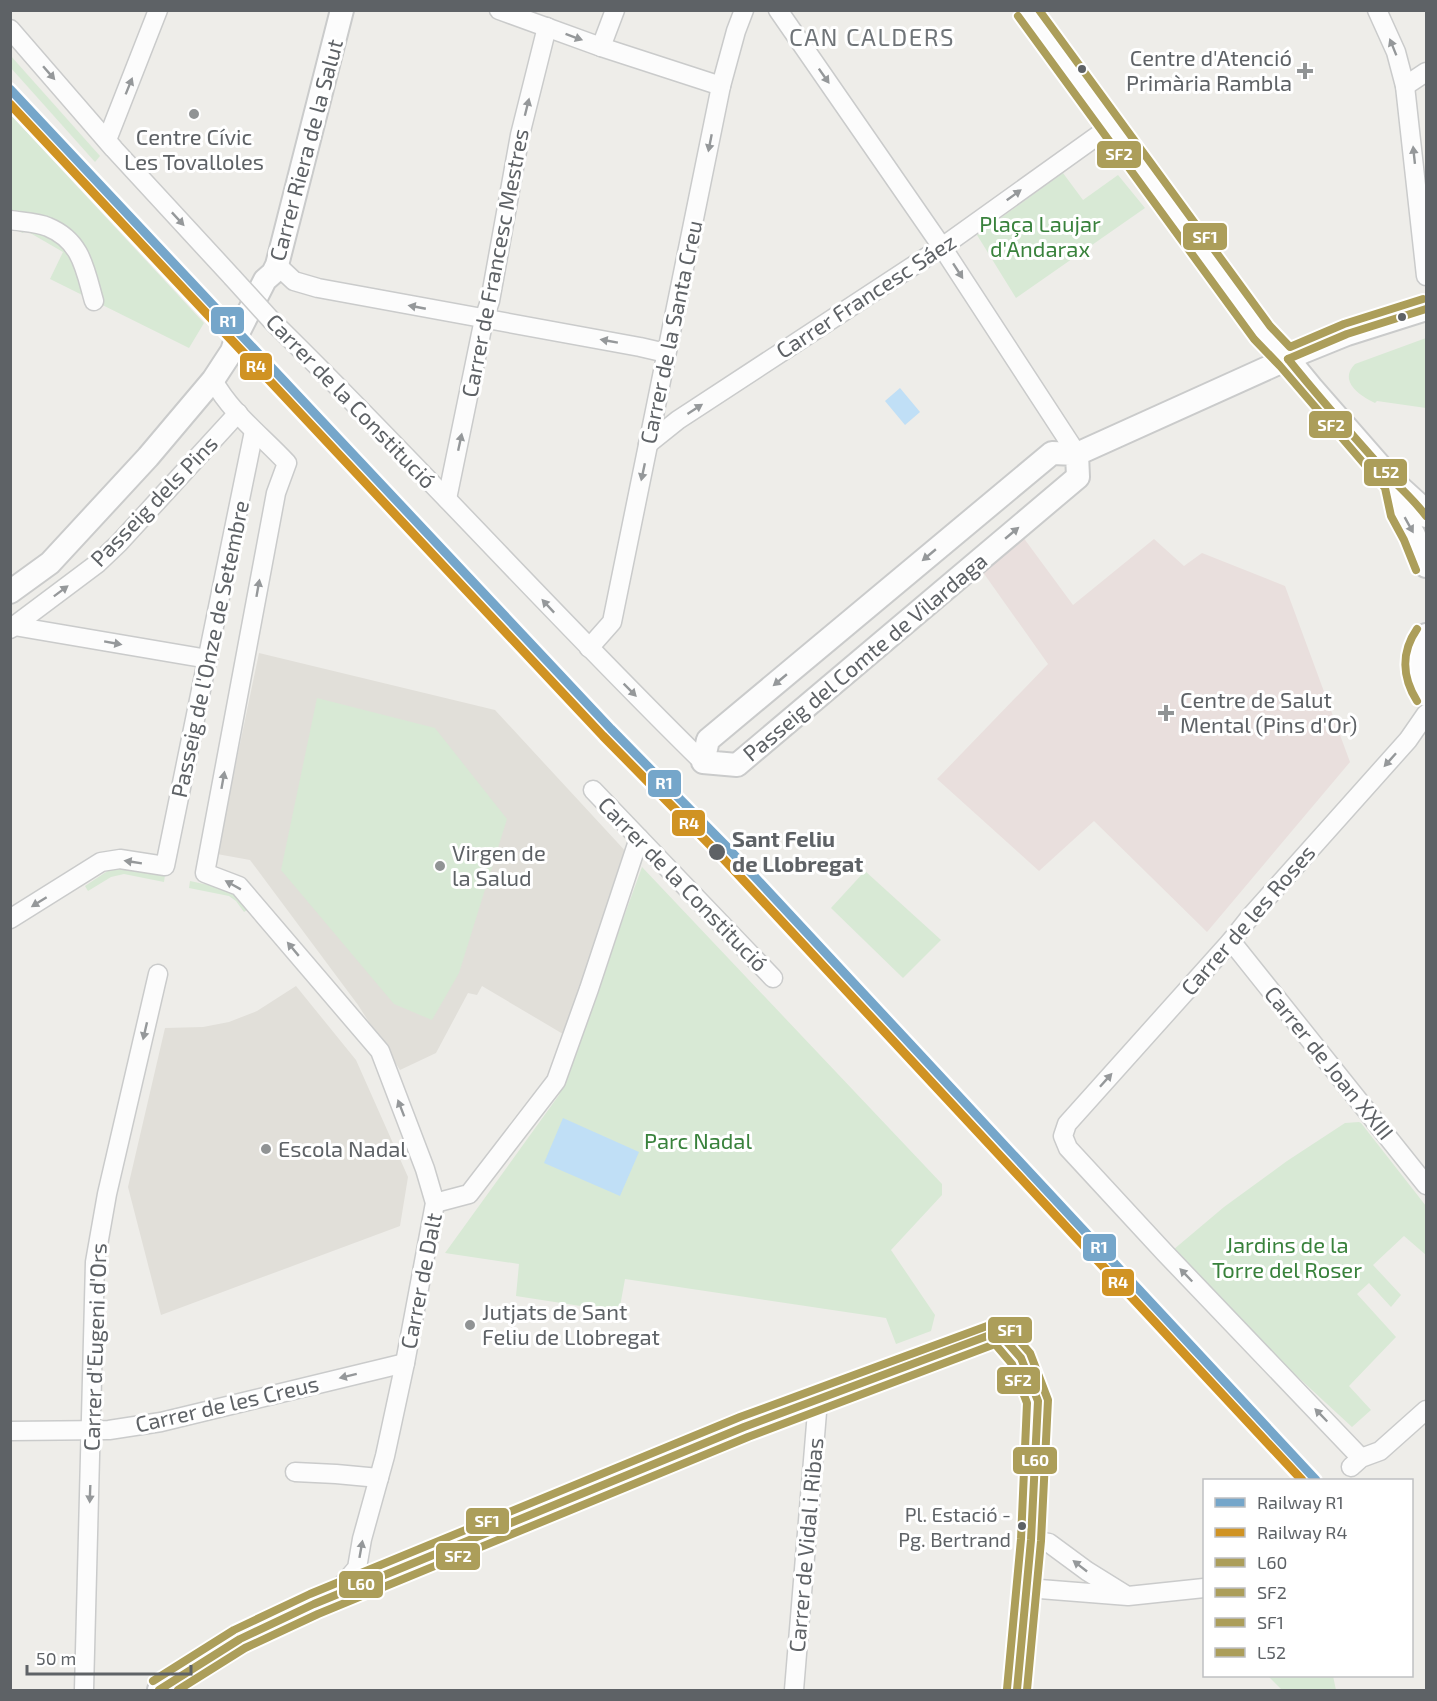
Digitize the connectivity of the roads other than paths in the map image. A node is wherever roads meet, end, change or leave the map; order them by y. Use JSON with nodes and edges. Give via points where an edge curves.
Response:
{"nodes":[{"id":1,"x":158,"y":10,"type":"edge"},
{"id":2,"x":342,"y":10,"type":"edge"},
{"id":3,"x":499,"y":10,"type":"edge"},
{"id":4,"x":615,"y":10,"type":"edge"},
{"id":5,"x":761,"y":10,"type":"edge"},
{"id":6,"x":778,"y":10,"type":"edge"},
{"id":7,"x":1026,"y":10,"type":"edge"},
{"id":8,"x":1377,"y":10,"type":"edge"},
{"id":9,"x":742,"y":17,"type":"edge"},
{"id":10,"x":547,"y":27,"type":"junction"},
{"id":11,"x":10,"y":29,"type":"edge"},
{"id":12,"x":601,"y":47,"type":"junction"},
{"id":13,"x":1426,"y":72,"type":"edge"},
{"id":14,"x":722,"y":86,"type":"junction"},
{"id":15,"x":1406,"y":86,"type":"junction"},
{"id":16,"x":1111,"y":126,"type":"junction"},
{"id":17,"x":107,"y":140,"type":"junction"},
{"id":18,"x":10,"y":220,"type":"edge"},
{"id":19,"x":942,"y":247,"type":"junction"},
{"id":20,"x":277,"y":265,"type":"junction"},
{"id":21,"x":1426,"y":276,"type":"edge"},
{"id":22,"x":94,"y":301,"type":"dead end"},
{"id":23,"x":1426,"y":309,"type":"edge"},
{"id":24,"x":484,"y":319,"type":"junction"},
{"id":25,"x":666,"y":353,"type":"junction"},
{"id":26,"x":1288,"y":358,"type":"junction"},
{"id":27,"x":213,"y":380,"type":"junction"},
{"id":28,"x":238,"y":413,"type":"junction"},
{"id":29,"x":254,"y":431,"type":"junction"},
{"id":30,"x":648,"y":444,"type":"junction"},
{"id":31,"x":1077,"y":454,"type":"junction"},
{"id":32,"x":1395,"y":483,"type":"junction"},
{"id":33,"x":447,"y":499,"type":"junction"},
{"id":34,"x":1426,"y":516,"type":"edge"},
{"id":35,"x":1426,"y":566,"type":"edge"},
{"id":36,"x":10,"y":592,"type":"edge"},
{"id":37,"x":12,"y":628,"type":"edge"},
{"id":38,"x":1426,"y":635,"type":"edge"},
{"id":39,"x":589,"y":648,"type":"junction"},
{"id":40,"x":208,"y":659,"type":"junction"},
{"id":41,"x":1426,"y":695,"type":"edge"},
{"id":42,"x":1426,"y":714,"type":"edge"},
{"id":43,"x":703,"y":762,"type":"junction"},
{"id":44,"x":593,"y":790,"type":"dead end"},
{"id":45,"x":639,"y":838,"type":"junction"},
{"id":46,"x":10,"y":919,"type":"edge"},
{"id":47,"x":1231,"y":941,"type":"junction"},
{"id":48,"x":158,"y":974,"type":"dead end"},
{"id":49,"x":773,"y":978,"type":"dead end"},
{"id":50,"x":1426,"y":1185,"type":"edge"},
{"id":51,"x":435,"y":1203,"type":"junction"},
{"id":52,"x":1021,"y":1358,"type":"joint"},
{"id":53,"x":405,"y":1363,"type":"junction"},
{"id":54,"x":818,"y":1400,"type":"junction"},
{"id":55,"x":1426,"y":1410,"type":"edge"},
{"id":56,"x":92,"y":1430,"type":"junction"},
{"id":57,"x":10,"y":1431,"type":"edge"},
{"id":58,"x":295,"y":1472,"type":"dead end"},
{"id":59,"x":379,"y":1478,"type":"junction"},
{"id":60,"x":1031,"y":1540,"type":"junction"},
{"id":61,"x":1027,"y":1588,"type":"junction"},
{"id":62,"x":1203,"y":1588,"type":"edge"},
{"id":63,"x":1128,"y":1596,"type":"junction"},
{"id":64,"x":331,"y":1598,"type":"junction"},
{"id":65,"x":84,"y":1690,"type":"edge"},
{"id":66,"x":159,"y":1690,"type":"edge"},
{"id":67,"x":794,"y":1690,"type":"edge"},
{"id":68,"x":1017,"y":1690,"type":"edge"}],
"edges":[{"from":17,"to":1,"type":"street","one_way":true},
{"from":2,"to":20,"type":"street","name":"Carrer Riera de la Salut"},
{"from":3,"to":10,"type":"street"},
{"from":4,"to":12,"type":"street"},
{"from":5,"to":9,"type":"street"},
{"from":6,"to":19,"type":"street","one_way":true},
{"from":7,"to":16,"type":"street"},
{"from":15,"to":8,"type":"street","one_way":true},
{"from":9,"to":14,"type":"street","name":"Carrer de la Santa Creu"},
{"from":10,"to":12,"type":"street","one_way":true},
{"from":24,"to":10,"type":"street","name":"Carrer de Francesc Mestres","one_way":true,"via":[[520,135]]},
{"from":11,"to":17,"type":"street","name":"Carrer de la Constitució","one_way":true},
{"from":12,"to":14,"type":"street"},
{"from":13,"to":15,"type":"street"},
{"from":14,"to":25,"type":"street","name":"Carrer de la Santa Creu","one_way":true},
{"from":21,"to":15,"type":"street","one_way":true},
{"from":19,"to":16,"type":"street","name":"Carrer Francesc Sáez","one_way":true},
{"from":16,"to":26,"type":"street","via":[[1262,333]]},
{"from":17,"to":33,"type":"street","name":"Carrer de la Constitució","one_way":true,"bridge":true,"via":[[272,321]]},
{"from":18,"to":22,"type":"street","via":[[47,226],[68,239],[81,256]]},
{"from":30,"to":19,"type":"street","name":"Carrer Francesc Sáez","one_way":true,"via":[[678,420]]},
{"from":19,"to":31,"type":"street","one_way":true},
{"from":24,"to":20,"type":"street","one_way":true,"via":[[318,288],[294,281]]},
{"from":20,"to":27,"type":"street","name":"Carrer Riera de la Salut"},
{"from":23,"to":26,"type":"street","name":"Passeig del Comte de Vilardaga"},
{"from":25,"to":24,"type":"street","one_way":true},
{"from":33,"to":24,"type":"street","name":"Carrer de Francesc Mestres","one_way":true},
{"from":25,"to":30,"type":"street","name":"Carrer de la Santa Creu"},
{"from":26,"to":31,"type":"street","name":"Passeig del Comte de Vilardaga"},
{"from":26,"to":32,"type":"street"},
{"from":27,"to":28,"type":"street"},
{"from":27,"to":36,"type":"street","name":"Passeig dels Pins","via":[[50,563]]},
{"from":28,"to":29,"type":"street"},
{"from":37,"to":28,"type":"street","name":"Passeig dels Pins","one_way":true,"via":[[119,543]]},
{"from":29,"to":40,"type":"street","name":"Passeig de l'Onze de Setembre"},
{"from":51,"to":29,"type":"street","name":"Passeig de l'Onze de Setembre","one_way":true,"via":[[380,1052],[239,886],[205,873],[276,493],[287,463]]},
{"from":30,"to":39,"type":"street","name":"Carrer de la Santa Creu","one_way":true,"via":[[612,622]]},
{"from":31,"to":43,"type":"street","name":"Passeig del Comte de Vilardaga","one_way":true,"via":[[1052,453],[708,740]]},
{"from":43,"to":31,"type":"street","name":"Passeig del Comte de Vilardaga","one_way":true,"via":[[736,765],[1078,477]]},
{"from":32,"to":34,"type":"street"},
{"from":32,"to":35,"type":"street","one_way":true,"via":[[1401,512]]},
{"from":39,"to":33,"type":"street","name":"Carrer de la Constitució","one_way":true},
{"from":37,"to":40,"type":"street","one_way":true},
{"from":38,"to":41,"type":"street","via":[[1415,660],[1416,676]]},
{"from":39,"to":43,"type":"street","name":"Carrer de la Constitució","one_way":true},
{"from":40,"to":46,"type":"street","name":"Passeig de l'Onze de Setembre","one_way":true,"via":[[165,866],[120,860],[101,862]]},
{"from":42,"to":47,"type":"street","name":"Carrer de les Roses","one_way":true,"via":[[1408,740]]},
{"from":44,"to":45,"type":"street","name":"Carrer de la Constitució"},
{"from":45,"to":49,"type":"street","name":"Carrer de la Constitució"},
{"from":45,"to":51,"type":"street","name":"Carrer de Dalt","via":[[556,1081],[469,1194]]},
{"from":47,"to":50,"type":"street","name":"Carrer de Joan XXIII"},
{"from":55,"to":47,"type":"street","name":"Carrer de les Roses","one_way":true,"via":[[1380,1451],[1356,1462],[1068,1148],[1063,1136],[1067,1124]]},
{"from":48,"to":56,"type":"street","name":"Carrer d'Eugeni d'Ors","one_way":true,"via":[[94,1262]]},
{"from":51,"to":53,"type":"street","name":"Carrer de Dalt"},
{"from":52,"to":54,"type":"street","via":[[998,1332]]},
{"from":52,"to":60,"type":"street","via":[[1038,1401]]},
{"from":53,"to":56,"type":"street","name":"Carrer de les Creus","one_way":true,"via":[[161,1422]]},
{"from":53,"to":59,"type":"street","name":"Carrer de Dalt"},
{"from":54,"to":64,"type":"street","via":[[586,1491]]},
{"from":54,"to":67,"type":"street","name":"Carrer de Vidal i Ribas"},
{"from":56,"to":57,"type":"street","name":"Carrer de les Creus"},
{"from":56,"to":65,"type":"street","name":"Carrer d'Eugeni d'Ors","one_way":true},
{"from":58,"to":59,"type":"street"},
{"from":64,"to":59,"type":"street","name":"Carrer de Dalt","one_way":true,"via":[[357,1568]]},
{"from":60,"to":61,"type":"street"},
{"from":63,"to":60,"type":"street","one_way":true,"via":[[1049,1542]]},
{"from":61,"to":63,"type":"street"},
{"from":61,"to":68,"type":"street"},
{"from":62,"to":63,"type":"street"},
{"from":64,"to":66,"type":"street","via":[[240,1639]]}]}
